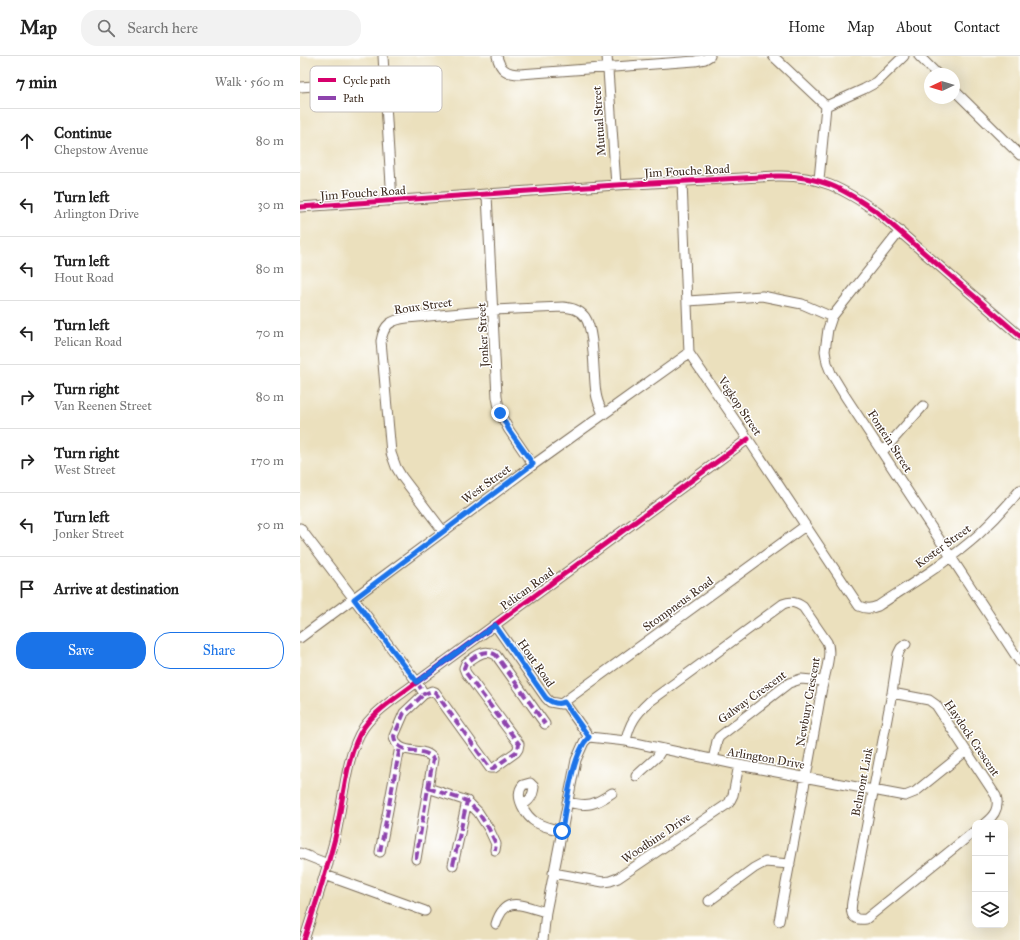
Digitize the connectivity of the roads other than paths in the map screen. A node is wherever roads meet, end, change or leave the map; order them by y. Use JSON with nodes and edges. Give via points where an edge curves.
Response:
{"nodes":[{"id":1,"x":383,"y":56,"type":"edge"},
{"id":2,"x":497,"y":56,"type":"edge"},
{"id":3,"x":607,"y":56,"type":"edge"},
{"id":4,"x":710,"y":56,"type":"edge"},
{"id":5,"x":773,"y":56,"type":"edge"},
{"id":6,"x":904,"y":56,"type":"edge"},
{"id":7,"x":919,"y":56,"type":"edge"},
{"id":8,"x":384,"y":66,"type":"edge"},
{"id":9,"x":608,"y":68,"type":"junction"},
{"id":10,"x":931,"y":68,"type":"edge"},
{"id":11,"x":310,"y":86,"type":"edge"},
{"id":12,"x":300,"y":87,"type":"edge"},
{"id":13,"x":960,"y":96,"type":"edge"},
{"id":14,"x":826,"y":106,"type":"junction"},
{"id":15,"x":387,"y":112,"type":"edge"},
{"id":16,"x":1020,"y":155,"type":"edge"},
{"id":17,"x":819,"y":180,"type":"junction"},
{"id":18,"x":682,"y":182,"type":"junction"},
{"id":19,"x":616,"y":185,"type":"junction"},
{"id":20,"x":487,"y":195,"type":"junction"},
{"id":21,"x":392,"y":201,"type":"junction"},
{"id":22,"x":300,"y":208,"type":"edge"},
{"id":23,"x":900,"y":232,"type":"junction"},
{"id":24,"x":688,"y":301,"type":"junction"},
{"id":25,"x":494,"y":310,"type":"junction"},
{"id":26,"x":832,"y":317,"type":"junction"},
{"id":27,"x":1020,"y":336,"type":"edge"},
{"id":28,"x":689,"y":353,"type":"junction"},
{"id":29,"x":923,"y":406,"type":"dead end"},
{"id":30,"x":603,"y":414,"type":"junction"},
{"id":31,"x":748,"y":439,"type":"junction"},
{"id":32,"x":883,"y":452,"type":"junction"},
{"id":33,"x":533,"y":464,"type":"junction"},
{"id":34,"x":1020,"y":490,"type":"edge"},
{"id":35,"x":805,"y":526,"type":"junction"},
{"id":36,"x":300,"y":528,"type":"edge"},
{"id":37,"x":443,"y":531,"type":"junction"},
{"id":38,"x":951,"y":556,"type":"junction"},
{"id":39,"x":354,"y":599,"type":"junction"},
{"id":40,"x":870,"y":609,"type":"joint"},
{"id":41,"x":495,"y":625,"type":"junction"},
{"id":42,"x":300,"y":638,"type":"edge"},
{"id":43,"x":906,"y":644,"type":"dead end"},
{"id":44,"x":1020,"y":662,"type":"edge"},
{"id":45,"x":823,"y":681,"type":"junction"},
{"id":46,"x":417,"y":682,"type":"junction"},
{"id":47,"x":892,"y":693,"type":"junction"},
{"id":48,"x":424,"y":694,"type":"junction"},
{"id":49,"x":564,"y":702,"type":"junction"},
{"id":50,"x":545,"y":724,"type":"dead end"},
{"id":51,"x":589,"y":737,"type":"junction"},
{"id":52,"x":626,"y":742,"type":"junction"},
{"id":53,"x":400,"y":747,"type":"junction"},
{"id":54,"x":662,"y":749,"type":"junction"},
{"id":55,"x":966,"y":751,"type":"junction"},
{"id":56,"x":713,"y":760,"type":"junction"},
{"id":57,"x":739,"y":765,"type":"junction"},
{"id":58,"x":636,"y":776,"type":"dead end"},
{"id":59,"x":807,"y":777,"type":"junction"},
{"id":60,"x":428,"y":788,"type":"junction"},
{"id":61,"x":873,"y":790,"type":"junction"},
{"id":62,"x":612,"y":793,"type":"dead end"},
{"id":63,"x":467,"y":801,"type":"junction"},
{"id":64,"x":567,"y":802,"type":"junction"},
{"id":65,"x":522,"y":804,"type":"dead end"},
{"id":66,"x":988,"y":820,"type":"edge"},
{"id":67,"x":562,"y":831,"type":"junction"},
{"id":68,"x":972,"y":833,"type":"edge"},
{"id":69,"x":495,"y":850,"type":"dead end"},
{"id":70,"x":380,"y":852,"type":"dead end"},
{"id":71,"x":300,"y":853,"type":"edge"},
{"id":72,"x":416,"y":859,"type":"dead end"},
{"id":73,"x":328,"y":864,"type":"junction"},
{"id":74,"x":790,"y":864,"type":"junction"},
{"id":75,"x":453,"y":865,"type":"dead end"},
{"id":76,"x":554,"y":873,"type":"junction"},
{"id":77,"x":325,"y":875,"type":"junction"},
{"id":78,"x":709,"y":901,"type":"dead end"},
{"id":79,"x":425,"y":911,"type":"dead end"},
{"id":80,"x":546,"y":912,"type":"junction"},
{"id":81,"x":780,"y":921,"type":"dead end"},
{"id":82,"x":496,"y":924,"type":"dead end"},
{"id":83,"x":304,"y":940,"type":"edge"},
{"id":84,"x":543,"y":940,"type":"edge"}],
"edges":[{"from":1,"to":8,"type":"street"},
{"from":2,"to":9,"type":"street","via":[[502,69],[510,74]]},
{"from":3,"to":9,"type":"street","name":"Mutual Street"},
{"from":4,"to":9,"type":"street","via":[[695,61]]},
{"from":5,"to":14,"type":"street"},
{"from":6,"to":14,"type":"street","via":[[877,82]]},
{"from":7,"to":10,"type":"street"},
{"from":9,"to":19,"type":"street","name":"Mutual Street"},
{"from":11,"to":12,"type":"street"},
{"from":13,"to":16,"type":"street"},
{"from":14,"to":17,"type":"street"},
{"from":15,"to":21,"type":"street"},
{"from":17,"to":18,"type":"street","name":"Jim Fouche Road","via":[[786,176]]},
{"from":17,"to":23,"type":"street","name":"Jim Fouche Road","via":[[853,195],[878,212]]},
{"from":18,"to":19,"type":"street","name":"Jim Fouche Road"},
{"from":18,"to":24,"type":"street"},
{"from":19,"to":20,"type":"street","name":"Jim Fouche Road"},
{"from":20,"to":21,"type":"street","name":"Jim Fouche Road"},
{"from":20,"to":25,"type":"street","name":"Jonker Street"},
{"from":21,"to":22,"type":"street","name":"Jim Fouche Road"},
{"from":23,"to":26,"type":"street","name":"Fontein Street"},
{"from":23,"to":27,"type":"street","name":"Jim Fouche Road"},
{"from":24,"to":26,"type":"street","via":[[762,296],[802,304]]},
{"from":24,"to":28,"type":"street"},
{"from":25,"to":30,"type":"street","name":"Roux Street","via":[[563,307],[580,312],[588,323],[595,392]]},
{"from":25,"to":33,"type":"street","name":"Jonker Street","via":[[497,398],[500,413]]},
{"from":25,"to":37,"type":"street","name":"Roux Street","via":[[396,320],[390,323],[382,334],[389,446],[393,459],[402,477]]},
{"from":26,"to":32,"type":"street","name":"Fontein Street","via":[[825,351],[831,373]]},
{"from":28,"to":30,"type":"street","name":"West Street"},
{"from":28,"to":31,"type":"street","name":"Vegkop Street"},
{"from":29,"to":32,"type":"street"},
{"from":30,"to":33,"type":"street","name":"West Street"},
{"from":31,"to":35,"type":"street","name":"Vegkop Street"},
{"from":31,"to":41,"type":"street","name":"Pelican Road"},
{"from":32,"to":38,"type":"street","name":"Fontein Street"},
{"from":33,"to":37,"type":"street","name":"West Street"},
{"from":34,"to":38,"type":"street","name":"Koster Street","via":[[993,521]]},
{"from":35,"to":40,"type":"street","name":"Vegkop Street","via":[[859,606]]},
{"from":35,"to":49,"type":"street","name":"Stompneus Road"},
{"from":36,"to":39,"type":"street"},
{"from":37,"to":39,"type":"street","name":"West Street"},
{"from":38,"to":40,"type":"street","name":"Koster Street"},
{"from":38,"to":44,"type":"street","name":"Fontein Street"},
{"from":39,"to":42,"type":"street","name":"West Street"},
{"from":39,"to":46,"type":"street"},
{"from":41,"to":46,"type":"street","name":"Pelican Road"},
{"from":41,"to":49,"type":"street","name":"Hout Road","via":[[546,698],[554,703]]},
{"from":43,"to":47,"type":"street","name":"Belmont Link","via":[[898,654]]},
{"from":45,"to":52,"type":"street","name":"Newbury Crescent","via":[[829,646],[803,607],[798,603],[788,602],[649,702],[633,720]]},
{"from":45,"to":56,"type":"street","name":"Galway Crescent","via":[[800,679],[789,683],[719,737]]},
{"from":45,"to":59,"type":"street","name":"Newbury Crescent"},
{"from":46,"to":48,"type":"street"},
{"from":46,"to":73,"type":"street","name":"Pelican Road","via":[[379,711],[360,735],[350,759]]},
{"from":47,"to":55,"type":"street","name":"Haydock Crescent","via":[[933,702]]},
{"from":47,"to":61,"type":"street","name":"Belmont Link"},
{"from":48,"to":50,"type":"street","via":[[435,692],[490,768],[494,768],[516,752],[519,744],[464,668],[466,663],[486,651],[496,655]]},
{"from":48,"to":53,"type":"street","via":[[404,713],[394,736]]},
{"from":49,"to":51,"type":"street"},
{"from":51,"to":52,"type":"street","name":"Arlington Drive"},
{"from":51,"to":64,"type":"street","via":[[576,760]]},
{"from":52,"to":54,"type":"street","name":"Arlington Drive"},
{"from":53,"to":60,"type":"street","via":[[432,756],[434,759]]},
{"from":53,"to":70,"type":"street"},
{"from":54,"to":56,"type":"street","name":"Arlington Drive"},
{"from":54,"to":58,"type":"street"},
{"from":55,"to":61,"type":"street","name":"Arlington Drive","via":[[912,794],[905,796]]},
{"from":55,"to":66,"type":"street","name":"Haydock Crescent","via":[[998,800],[995,814]]},
{"from":56,"to":57,"type":"street","name":"Arlington Drive"},
{"from":57,"to":59,"type":"street","name":"Arlington Drive"},
{"from":57,"to":76,"type":"street","name":"Woodbine Drive","via":[[729,803],[618,878],[602,882]]},
{"from":59,"to":61,"type":"street","name":"Arlington Drive"},
{"from":59,"to":74,"type":"street","name":"Newbury Crescent"},
{"from":60,"to":63,"type":"street"},
{"from":60,"to":72,"type":"street"},
{"from":61,"to":68,"type":"street","name":"Belmont Link","via":[[850,910],[857,919],[866,919]]},
{"from":62,"to":64,"type":"street","via":[[596,804],[581,805]]},
{"from":63,"to":69,"type":"street","via":[[490,829],[496,844]]},
{"from":63,"to":75,"type":"street"},
{"from":64,"to":67,"type":"street"},
{"from":65,"to":67,"type":"street","via":[[535,822]]},
{"from":67,"to":76,"type":"street"},
{"from":71,"to":73,"type":"street"},
{"from":73,"to":77,"type":"street","name":"Pelican Road"},
{"from":74,"to":78,"type":"street","via":[[765,862]]},
{"from":74,"to":81,"type":"street","name":"Newbury Crescent"},
{"from":76,"to":80,"type":"street"},
{"from":77,"to":79,"type":"street"},
{"from":77,"to":83,"type":"street","name":"Pelican Road"},
{"from":80,"to":82,"type":"street","via":[[515,904],[499,913]]},
{"from":80,"to":84,"type":"street"}]}
